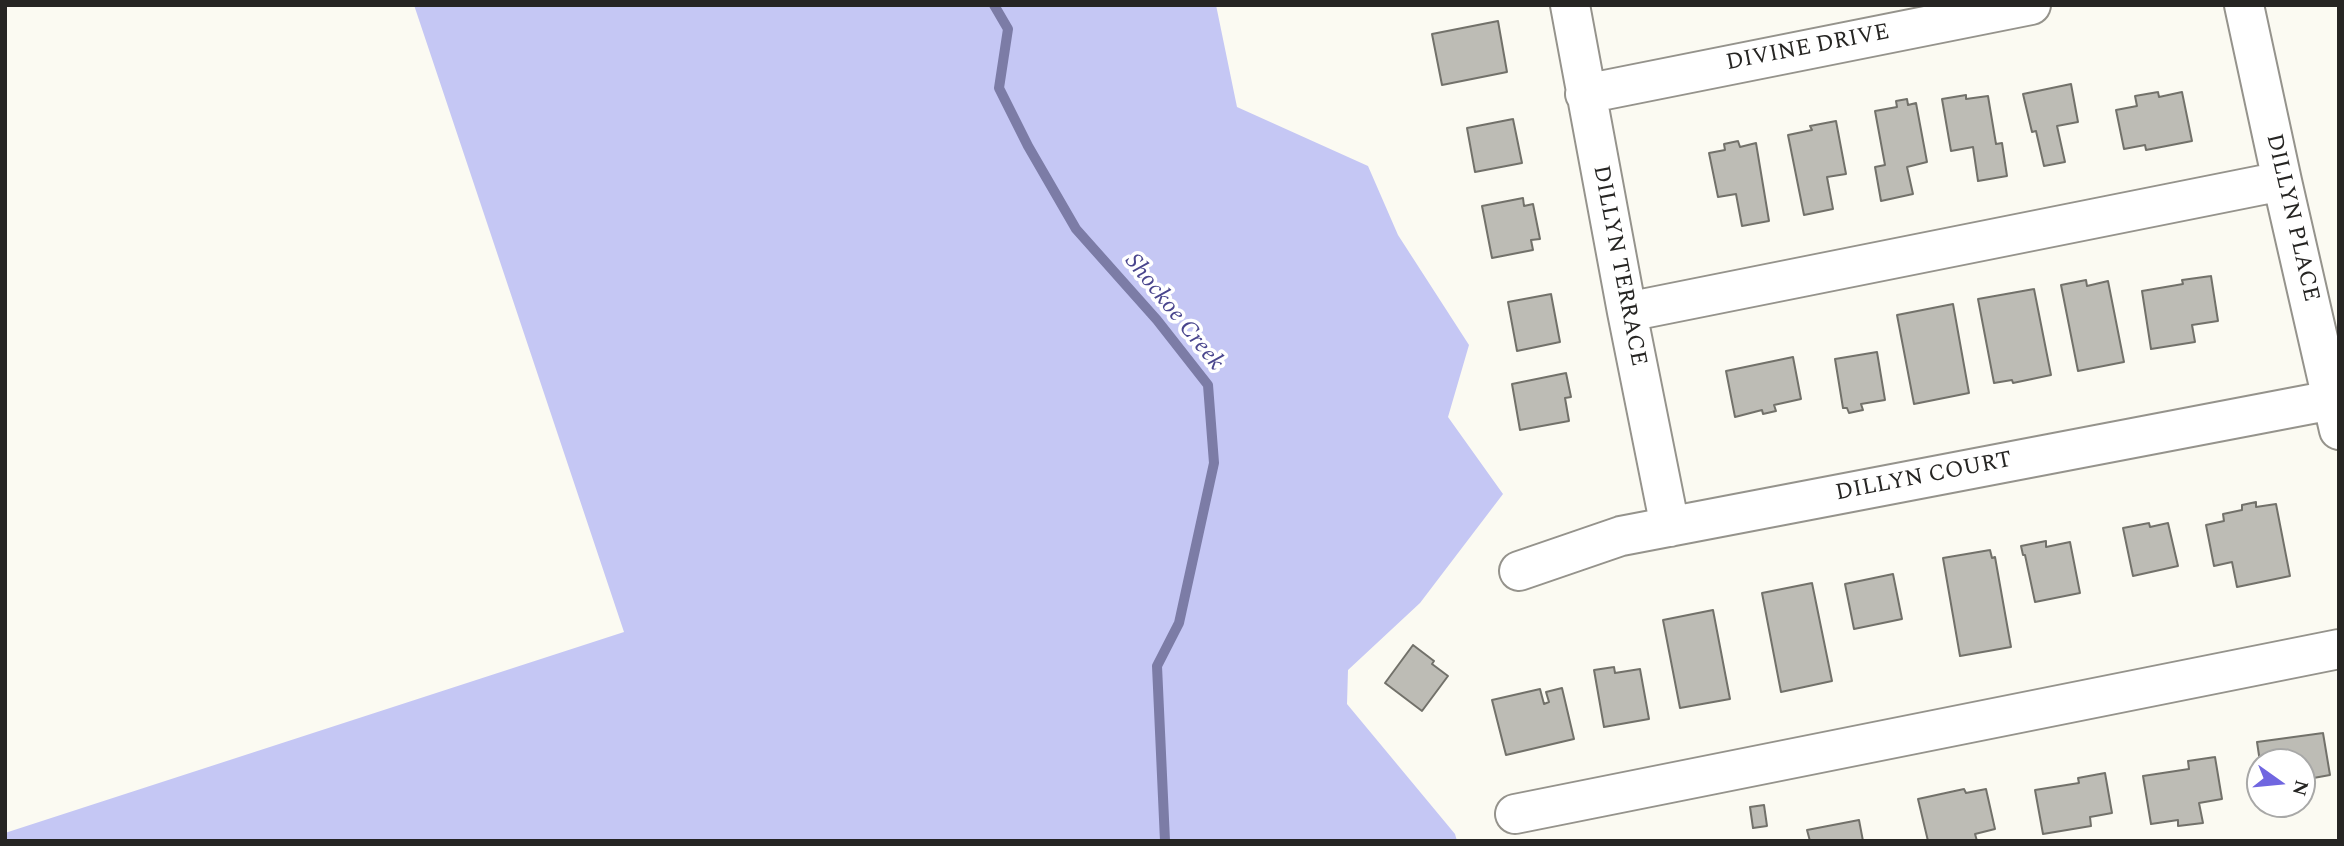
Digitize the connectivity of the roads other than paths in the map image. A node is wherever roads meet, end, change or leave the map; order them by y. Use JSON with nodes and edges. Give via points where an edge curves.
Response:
{"nodes":[{"id":1,"x":1570,"y":5,"type":"edge"},
{"id":2,"x":2031,"y":5,"type":"edge"},
{"id":3,"x":2244,"y":5,"type":"edge"},
{"id":4,"x":1585,"y":94,"type":"junction"},
{"id":5,"x":2282,"y":181,"type":"junction"},
{"id":6,"x":1627,"y":312,"type":"junction"},
{"id":7,"x":2335,"y":415,"type":"edge"},
{"id":8,"x":1670,"y":527,"type":"junction"},
{"id":9,"x":1520,"y":571,"type":"dead end"},
{"id":10,"x":2339,"y":649,"type":"edge"},
{"id":11,"x":1515,"y":814,"type":"dead end"}],
"edges":[{"from":1,"to":4,"type":"street","name":"DILLYN TERRACE"},
{"from":2,"to":4,"type":"street","name":"DIVINE DRIVE"},
{"from":3,"to":5,"type":"street","name":"DILLYN PLACE"},
{"from":4,"to":6,"type":"street","name":"DILLYN TERRACE"},
{"from":5,"to":6,"type":"street"},
{"from":5,"to":7,"type":"street","name":"DILLYN PLACE"},
{"from":6,"to":8,"type":"street","name":"DILLYN TERRACE"},
{"from":7,"to":8,"type":"street","name":"DILLYN COURT"},
{"from":8,"to":9,"type":"street","name":"DILLYN COURT","via":[[1620,536]]},
{"from":10,"to":11,"type":"street"}]}
